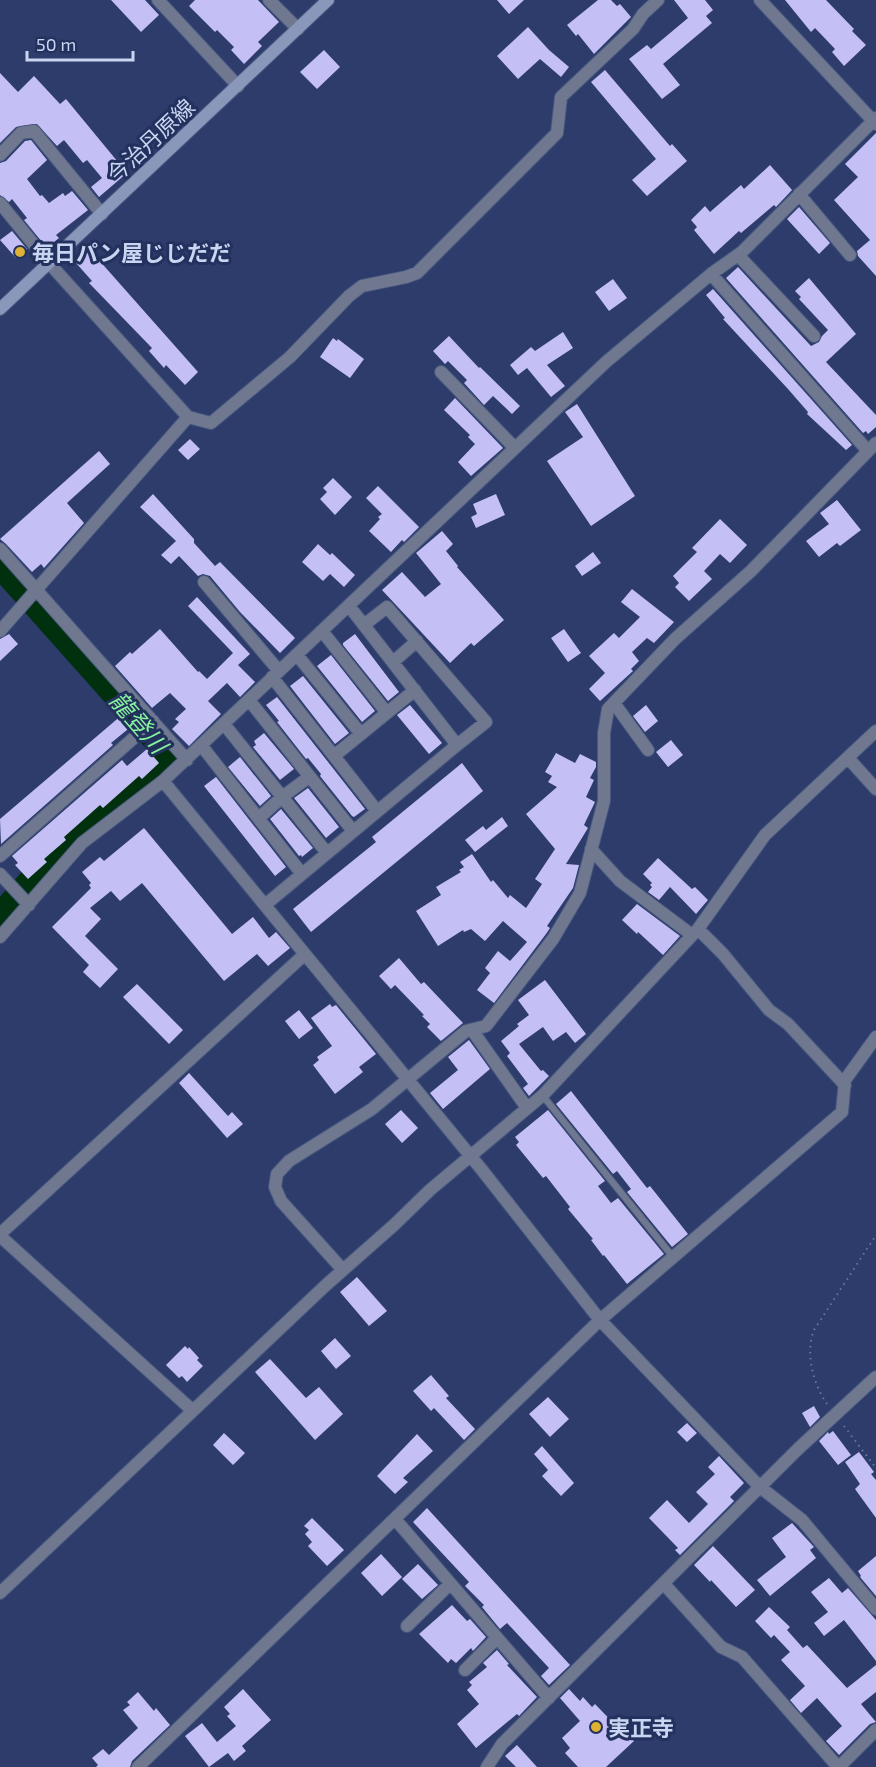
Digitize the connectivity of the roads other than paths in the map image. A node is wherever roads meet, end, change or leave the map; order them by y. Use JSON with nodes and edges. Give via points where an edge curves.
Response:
{"nodes":[{"id":1,"x":158,"y":0,"type":"edge"},
{"id":2,"x":269,"y":0,"type":"edge"},
{"id":3,"x":328,"y":0,"type":"edge"},
{"id":4,"x":658,"y":0,"type":"edge"},
{"id":5,"x":760,"y":0,"type":"edge"},
{"id":6,"x":298,"y":29,"type":"junction"},
{"id":7,"x":237,"y":86,"type":"junction"},
{"id":8,"x":875,"y":121,"type":"edge"},
{"id":9,"x":0,"y":155,"type":"edge"},
{"id":10,"x":799,"y":194,"type":"junction"},
{"id":11,"x":0,"y":203,"type":"edge"},
{"id":12,"x":102,"y":214,"type":"junction"},
{"id":13,"x":738,"y":255,"type":"junction"},
{"id":14,"x":850,"y":255,"type":"dead end"},
{"id":15,"x":49,"y":263,"type":"junction"},
{"id":16,"x":711,"y":274,"type":"junction"},
{"id":17,"x":0,"y":309,"type":"edge"},
{"id":18,"x":814,"y":336,"type":"dead end"},
{"id":19,"x":441,"y":372,"type":"dead end"},
{"id":20,"x":188,"y":417,"type":"junction"},
{"id":21,"x":514,"y":447,"type":"junction"},
{"id":22,"x":872,"y":447,"type":"edge"},
{"id":23,"x":0,"y":549,"type":"edge"},
{"id":24,"x":204,"y":582,"type":"dead end"},
{"id":25,"x":36,"y":589,"type":"junction"},
{"id":26,"x":349,"y":606,"type":"junction"},
{"id":27,"x":364,"y":625,"type":"junction"},
{"id":28,"x":0,"y":631,"type":"edge"},
{"id":29,"x":322,"y":631,"type":"junction"},
{"id":30,"x":417,"y":641,"type":"junction"},
{"id":31,"x":297,"y":655,"type":"junction"},
{"id":32,"x":393,"y":662,"type":"junction"},
{"id":33,"x":275,"y":674,"type":"junction"},
{"id":34,"x":415,"y":690,"type":"junction"},
{"id":35,"x":249,"y":700,"type":"junction"},
{"id":36,"x":614,"y":703,"type":"junction"},
{"id":37,"x":387,"y":713,"type":"junction"},
{"id":38,"x":153,"y":721,"type":"junction"},
{"id":39,"x":225,"y":724,"type":"junction"},
{"id":40,"x":876,"y":731,"type":"edge"},
{"id":41,"x":361,"y":734,"type":"junction"},
{"id":42,"x":457,"y":745,"type":"junction"},
{"id":43,"x":201,"y":746,"type":"junction"},
{"id":44,"x":648,"y":750,"type":"dead end"},
{"id":45,"x":334,"y":756,"type":"junction"},
{"id":46,"x":848,"y":758,"type":"junction"},
{"id":47,"x":187,"y":760,"type":"junction"},
{"id":48,"x":309,"y":777,"type":"junction"},
{"id":49,"x":163,"y":781,"type":"junction"},
{"id":50,"x":876,"y":789,"type":"edge"},
{"id":51,"x":282,"y":797,"type":"junction"},
{"id":52,"x":377,"y":811,"type":"junction"},
{"id":53,"x":259,"y":818,"type":"junction"},
{"id":54,"x":353,"y":831,"type":"junction"},
{"id":55,"x":591,"y":849,"type":"junction"},
{"id":56,"x":327,"y":853,"type":"junction"},
{"id":57,"x":0,"y":856,"type":"edge"},
{"id":58,"x":0,"y":874,"type":"edge"},
{"id":59,"x":302,"y":874,"type":"junction"},
{"id":60,"x":29,"y":905,"type":"junction"},
{"id":61,"x":265,"y":905,"type":"junction"},
{"id":62,"x":695,"y":932,"type":"junction"},
{"id":63,"x":0,"y":937,"type":"edge"},
{"id":64,"x":305,"y":954,"type":"junction"},
{"id":65,"x":472,"y":1030,"type":"junction"},
{"id":66,"x":876,"y":1036,"type":"edge"},
{"id":67,"x":408,"y":1080,"type":"junction"},
{"id":68,"x":845,"y":1084,"type":"junction"},
{"id":69,"x":543,"y":1095,"type":"junction"},
{"id":70,"x":527,"y":1108,"type":"junction"},
{"id":71,"x":469,"y":1155,"type":"junction"},
{"id":72,"x":2,"y":1240,"type":"edge"},
{"id":73,"x":673,"y":1257,"type":"junction"},
{"id":74,"x":343,"y":1270,"type":"junction"},
{"id":75,"x":600,"y":1320,"type":"junction"},
{"id":76,"x":876,"y":1377,"type":"edge"},
{"id":77,"x":192,"y":1410,"type":"junction"},
{"id":78,"x":760,"y":1487,"type":"junction"},
{"id":79,"x":395,"y":1519,"type":"junction"},
{"id":80,"x":450,"y":1584,"type":"junction"},
{"id":81,"x":664,"y":1584,"type":"junction"},
{"id":82,"x":0,"y":1593,"type":"edge"},
{"id":83,"x":876,"y":1609,"type":"edge"},
{"id":84,"x":407,"y":1626,"type":"dead end"},
{"id":85,"x":497,"y":1638,"type":"junction"},
{"id":86,"x":465,"y":1670,"type":"dead end"},
{"id":87,"x":549,"y":1698,"type":"junction"},
{"id":88,"x":876,"y":1731,"type":"edge"},
{"id":89,"x":843,"y":1765,"type":"edge"},
{"id":90,"x":138,"y":1767,"type":"edge"},
{"id":91,"x":487,"y":1767,"type":"edge"}],
"edges":[{"from":1,"to":7,"type":"street"},
{"from":2,"to":6,"type":"street"},
{"from":3,"to":6,"type":"main road","name":"今治丹原線"},
{"from":4,"to":20,"type":"street","via":[[561,97],[557,133],[417,273],[362,286],[290,357],[211,423]]},
{"from":5,"to":8,"type":"street"},
{"from":6,"to":7,"type":"main road","name":"今治丹原線"},
{"from":7,"to":12,"type":"main road","name":"今治丹原線"},
{"from":8,"to":10,"type":"street"},
{"from":9,"to":12,"type":"street","via":[[21,133],[34,131]]},
{"from":10,"to":13,"type":"street"},
{"from":10,"to":14,"type":"street"},
{"from":11,"to":15,"type":"street"},
{"from":12,"to":15,"type":"main road","name":"今治丹原線"},
{"from":13,"to":16,"type":"street"},
{"from":13,"to":18,"type":"street"},
{"from":15,"to":17,"type":"main road","name":"今治丹原線"},
{"from":15,"to":20,"type":"street"},
{"from":16,"to":21,"type":"street","via":[[606,362]]},
{"from":16,"to":22,"type":"street"},
{"from":19,"to":21,"type":"street"},
{"from":20,"to":25,"type":"street"},
{"from":21,"to":26,"type":"street"},
{"from":22,"to":36,"type":"street"},
{"from":23,"to":25,"type":"street"},
{"from":24,"to":33,"type":"street"},
{"from":25,"to":28,"type":"street"},
{"from":25,"to":38,"type":"street"},
{"from":26,"to":27,"type":"street"},
{"from":26,"to":29,"type":"street"},
{"from":27,"to":30,"type":"street","via":[[387,607]]},
{"from":27,"to":32,"type":"street"},
{"from":29,"to":31,"type":"street"},
{"from":29,"to":37,"type":"street"},
{"from":30,"to":32,"type":"street"},
{"from":30,"to":42,"type":"street","via":[[486,722]]},
{"from":31,"to":33,"type":"street"},
{"from":31,"to":41,"type":"street"},
{"from":32,"to":34,"type":"street"},
{"from":33,"to":35,"type":"street"},
{"from":33,"to":45,"type":"street"},
{"from":34,"to":37,"type":"street"},
{"from":34,"to":42,"type":"street"},
{"from":35,"to":39,"type":"street"},
{"from":35,"to":48,"type":"street"},
{"from":36,"to":44,"type":"street"},
{"from":36,"to":55,"type":"street","via":[[608,709],[604,733],[604,801]]},
{"from":37,"to":41,"type":"street"},
{"from":38,"to":47,"type":"street"},
{"from":38,"to":57,"type":"street"},
{"from":39,"to":43,"type":"street"},
{"from":39,"to":51,"type":"street"},
{"from":40,"to":46,"type":"street"},
{"from":41,"to":45,"type":"street"},
{"from":42,"to":52,"type":"street"},
{"from":43,"to":47,"type":"street"},
{"from":43,"to":53,"type":"street"},
{"from":45,"to":52,"type":"street"},
{"from":46,"to":50,"type":"street"},
{"from":46,"to":62,"type":"street","via":[[765,835]]},
{"from":47,"to":49,"type":"street"},
{"from":48,"to":51,"type":"street"},
{"from":48,"to":54,"type":"street"},
{"from":49,"to":60,"type":"street","via":[[82,843]]},
{"from":49,"to":61,"type":"street"},
{"from":51,"to":53,"type":"street"},
{"from":51,"to":56,"type":"street"},
{"from":52,"to":54,"type":"street"},
{"from":53,"to":59,"type":"street"},
{"from":54,"to":56,"type":"street"},
{"from":55,"to":62,"type":"street","via":[[620,881]]},
{"from":55,"to":65,"type":"street","via":[[580,893],[553,939],[486,1026]]},
{"from":56,"to":59,"type":"street"},
{"from":58,"to":60,"type":"street"},
{"from":59,"to":61,"type":"street"},
{"from":60,"to":63,"type":"street"},
{"from":61,"to":64,"type":"street"},
{"from":62,"to":68,"type":"street","via":[[723,954],[769,1010],[788,1024]]},
{"from":62,"to":69,"type":"street"},
{"from":64,"to":67,"type":"street"},
{"from":64,"to":72,"type":"street"},
{"from":65,"to":67,"type":"street"},
{"from":65,"to":70,"type":"street"},
{"from":66,"to":68,"type":"street"},
{"from":67,"to":71,"type":"street"},
{"from":67,"to":74,"type":"street","via":[[372,1109],[289,1161],[277,1174],[275,1187],[282,1201]]},
{"from":68,"to":73,"type":"street","via":[[842,1113]]},
{"from":69,"to":70,"type":"street"},
{"from":69,"to":73,"type":"lane"},
{"from":70,"to":71,"type":"street"},
{"from":71,"to":74,"type":"street"},
{"from":71,"to":75,"type":"street"},
{"from":72,"to":77,"type":"street"},
{"from":73,"to":75,"type":"street"},
{"from":74,"to":77,"type":"street"},
{"from":75,"to":78,"type":"street"},
{"from":75,"to":79,"type":"street"},
{"from":76,"to":78,"type":"street"},
{"from":77,"to":82,"type":"street"},
{"from":78,"to":81,"type":"street"},
{"from":78,"to":83,"type":"street","via":[[802,1520]]},
{"from":79,"to":80,"type":"street"},
{"from":79,"to":90,"type":"street"},
{"from":80,"to":84,"type":"street"},
{"from":80,"to":85,"type":"street"},
{"from":81,"to":87,"type":"street"},
{"from":81,"to":89,"type":"street","via":[[721,1647],[742,1657]]},
{"from":85,"to":86,"type":"street"},
{"from":85,"to":87,"type":"street"},
{"from":87,"to":91,"type":"street","via":[[502,1744]]},
{"from":88,"to":89,"type":"street"}]}
